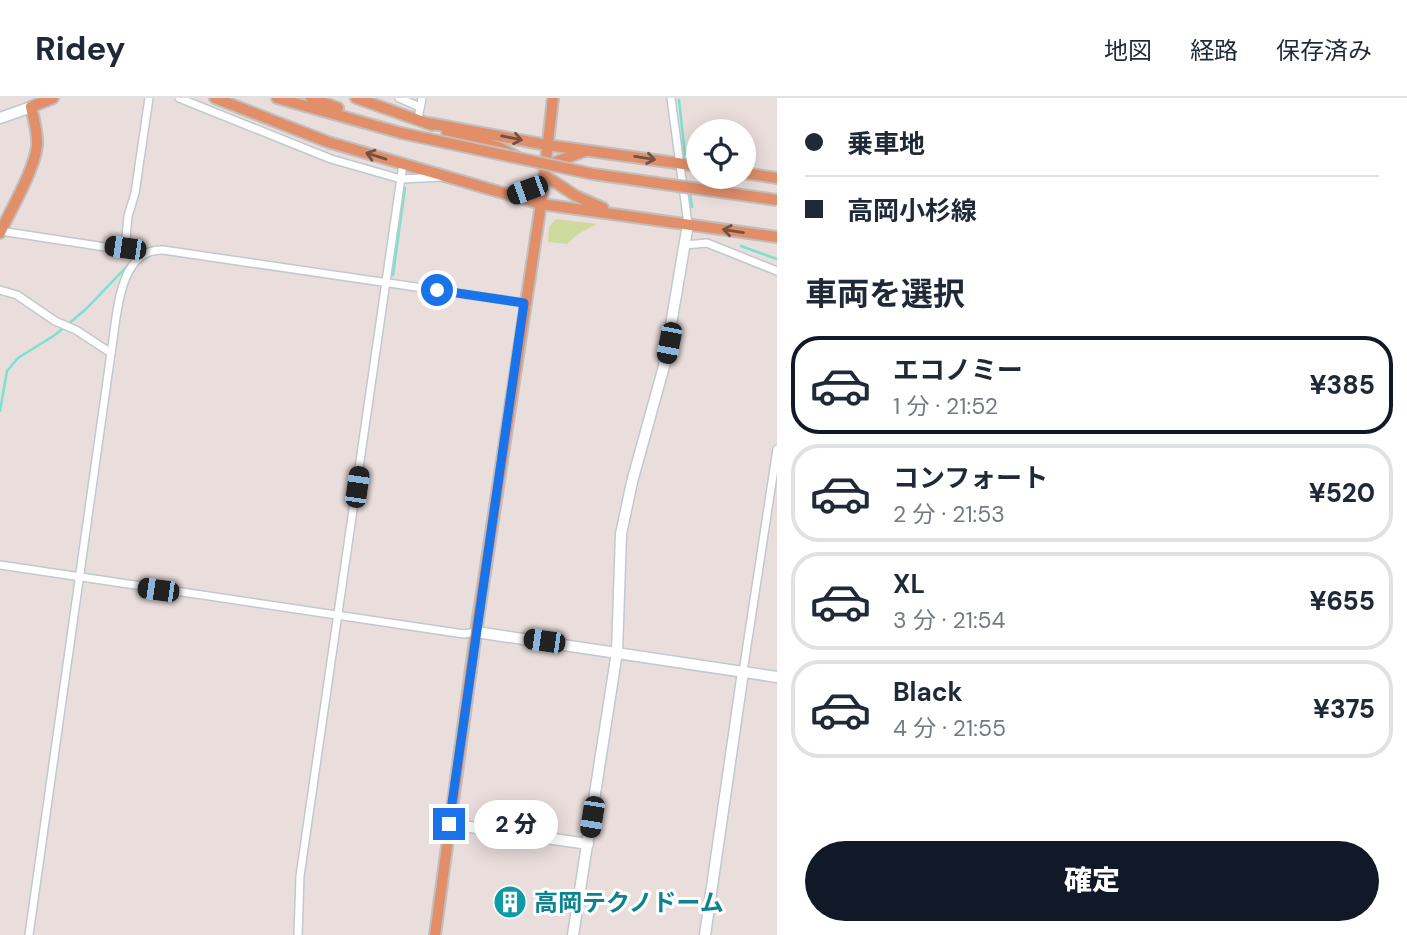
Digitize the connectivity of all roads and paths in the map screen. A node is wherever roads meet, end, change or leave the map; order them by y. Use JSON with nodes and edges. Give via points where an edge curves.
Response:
{"nodes":[{"id":1,"x":53,"y":98,"type":"edge"},
{"id":2,"x":149,"y":98,"type":"edge"},
{"id":3,"x":179,"y":98,"type":"edge"},
{"id":4,"x":215,"y":98,"type":"edge"},
{"id":5,"x":277,"y":98,"type":"edge"},
{"id":6,"x":311,"y":98,"type":"edge"},
{"id":7,"x":356,"y":98,"type":"edge"},
{"id":8,"x":399,"y":98,"type":"edge"},
{"id":9,"x":553,"y":98,"type":"edge"},
{"id":10,"x":671,"y":98,"type":"edge"},
{"id":11,"x":421,"y":102,"type":"edge"},
{"id":12,"x":31,"y":107,"type":"junction"},
{"id":13,"x":0,"y":118,"type":"edge"},
{"id":14,"x":423,"y":121,"type":"junction"},
{"id":15,"x":401,"y":133,"type":"junction"},
{"id":16,"x":547,"y":145,"type":"junction"},
{"id":17,"x":592,"y":149,"type":"junction"},
{"id":18,"x":403,"y":164,"type":"junction"},
{"id":19,"x":681,"y":164,"type":"junction"},
{"id":20,"x":686,"y":165,"type":"edge"},
{"id":21,"x":544,"y":173,"type":"junction"},
{"id":22,"x":756,"y":175,"type":"edge"},
{"id":23,"x":450,"y":177,"type":"junction"},
{"id":24,"x":401,"y":178,"type":"junction"},
{"id":25,"x":777,"y":178,"type":"edge"},
{"id":26,"x":512,"y":195,"type":"junction"},
{"id":27,"x":777,"y":200,"type":"edge"},
{"id":28,"x":541,"y":204,"type":"junction"},
{"id":29,"x":616,"y":213,"type":"junction"},
{"id":30,"x":688,"y":224,"type":"junction"},
{"id":31,"x":0,"y":231,"type":"edge"},
{"id":32,"x":777,"y":237,"type":"edge"},
{"id":33,"x":685,"y":245,"type":"junction"},
{"id":34,"x":125,"y":248,"type":"junction"},
{"id":35,"x":144,"y":253,"type":"junction"},
{"id":36,"x":777,"y":271,"type":"edge"},
{"id":37,"x":385,"y":282,"type":"junction"},
{"id":38,"x":0,"y":290,"type":"edge"},
{"id":39,"x":524,"y":303,"type":"junction"},
{"id":40,"x":111,"y":353,"type":"junction"},
{"id":41,"x":777,"y":449,"type":"edge"},
{"id":42,"x":0,"y":565,"type":"edge"},
{"id":43,"x":80,"y":578,"type":"junction"},
{"id":44,"x":338,"y":616,"type":"junction"},
{"id":45,"x":476,"y":632,"type":"junction"},
{"id":46,"x":617,"y":652,"type":"junction"},
{"id":47,"x":743,"y":672,"type":"junction"},
{"id":48,"x":777,"y":677,"type":"edge"},
{"id":49,"x":449,"y":824,"type":"junction"},
{"id":50,"x":588,"y":844,"type":"junction"},
{"id":51,"x":29,"y":935,"type":"edge"},
{"id":52,"x":298,"y":935,"type":"edge"},
{"id":53,"x":435,"y":935,"type":"edge"},
{"id":54,"x":573,"y":935,"type":"edge"},
{"id":55,"x":705,"y":935,"type":"edge"}],
"edges":[{"from":1,"to":12,"type":"main road"},
{"from":2,"to":34,"type":"street"},
{"from":3,"to":24,"type":"street","via":[[331,159]]},
{"from":18,"to":4,"type":"main road","one_way":true,"via":[[328,142]]},
{"from":5,"to":15,"type":"main road"},
{"from":6,"to":15,"type":"main road"},
{"from":7,"to":14,"type":"main road"},
{"from":8,"to":11,"type":"street"},
{"from":9,"to":16,"type":"main road"},
{"from":10,"to":19,"type":"street"},
{"from":11,"to":14,"type":"street"},
{"from":12,"to":13,"type":"street"},
{"from":12,"to":31,"type":"main road","via":[[37,146]]},
{"from":14,"to":16,"type":"main road","one_way":true},
{"from":14,"to":21,"type":"main road","via":[[501,148]]},
{"from":15,"to":27,"type":"main road","bridge":true,"via":[[593,174]]},
{"from":16,"to":17,"type":"main road"},
{"from":16,"to":21,"type":"main road"},
{"from":17,"to":19,"type":"main road","one_way":true},
{"from":17,"to":21,"type":"main road"},
{"from":18,"to":23,"type":"main road"},
{"from":18,"to":24,"type":"street"},
{"from":19,"to":20,"type":"main road"},
{"from":19,"to":30,"type":"street"},
{"from":21,"to":26,"type":"main road"},
{"from":21,"to":28,"type":"main road"},
{"from":21,"to":29,"type":"main road","via":[[576,195]]},
{"from":22,"to":25,"type":"main road"},
{"from":23,"to":24,"type":"street"},
{"from":23,"to":26,"type":"main road"},
{"from":24,"to":37,"type":"street"},
{"from":26,"to":28,"type":"main road"},
{"from":28,"to":29,"type":"main road"},
{"from":28,"to":39,"type":"main road"},
{"from":29,"to":30,"type":"main road"},
{"from":32,"to":30,"type":"main road","one_way":true},
{"from":30,"to":33,"type":"street"},
{"from":31,"to":34,"type":"street"},
{"from":33,"to":36,"type":"street","via":[[707,243]]},
{"from":33,"to":46,"type":"street","via":[[664,366],[621,534]]},
{"from":34,"to":35,"type":"street"},
{"from":35,"to":37,"type":"street","via":[[163,250]]},
{"from":35,"to":40,"type":"street","via":[[124,279]]},
{"from":37,"to":39,"type":"street"},
{"from":37,"to":44,"type":"street"},
{"from":38,"to":40,"type":"street","via":[[17,295]]},
{"from":39,"to":45,"type":"main road"},
{"from":40,"to":43,"type":"street"},
{"from":41,"to":47,"type":"street"},
{"from":42,"to":43,"type":"street"},
{"from":43,"to":44,"type":"street"},
{"from":43,"to":51,"type":"street"},
{"from":44,"to":45,"type":"street"},
{"from":44,"to":52,"type":"street","via":[[300,876]]},
{"from":45,"to":46,"type":"street"},
{"from":45,"to":49,"type":"main road"},
{"from":46,"to":47,"type":"street"},
{"from":46,"to":50,"type":"street"},
{"from":47,"to":48,"type":"street"},
{"from":47,"to":55,"type":"street"},
{"from":49,"to":50,"type":"street"},
{"from":49,"to":53,"type":"main road"},
{"from":50,"to":54,"type":"street"}]}
